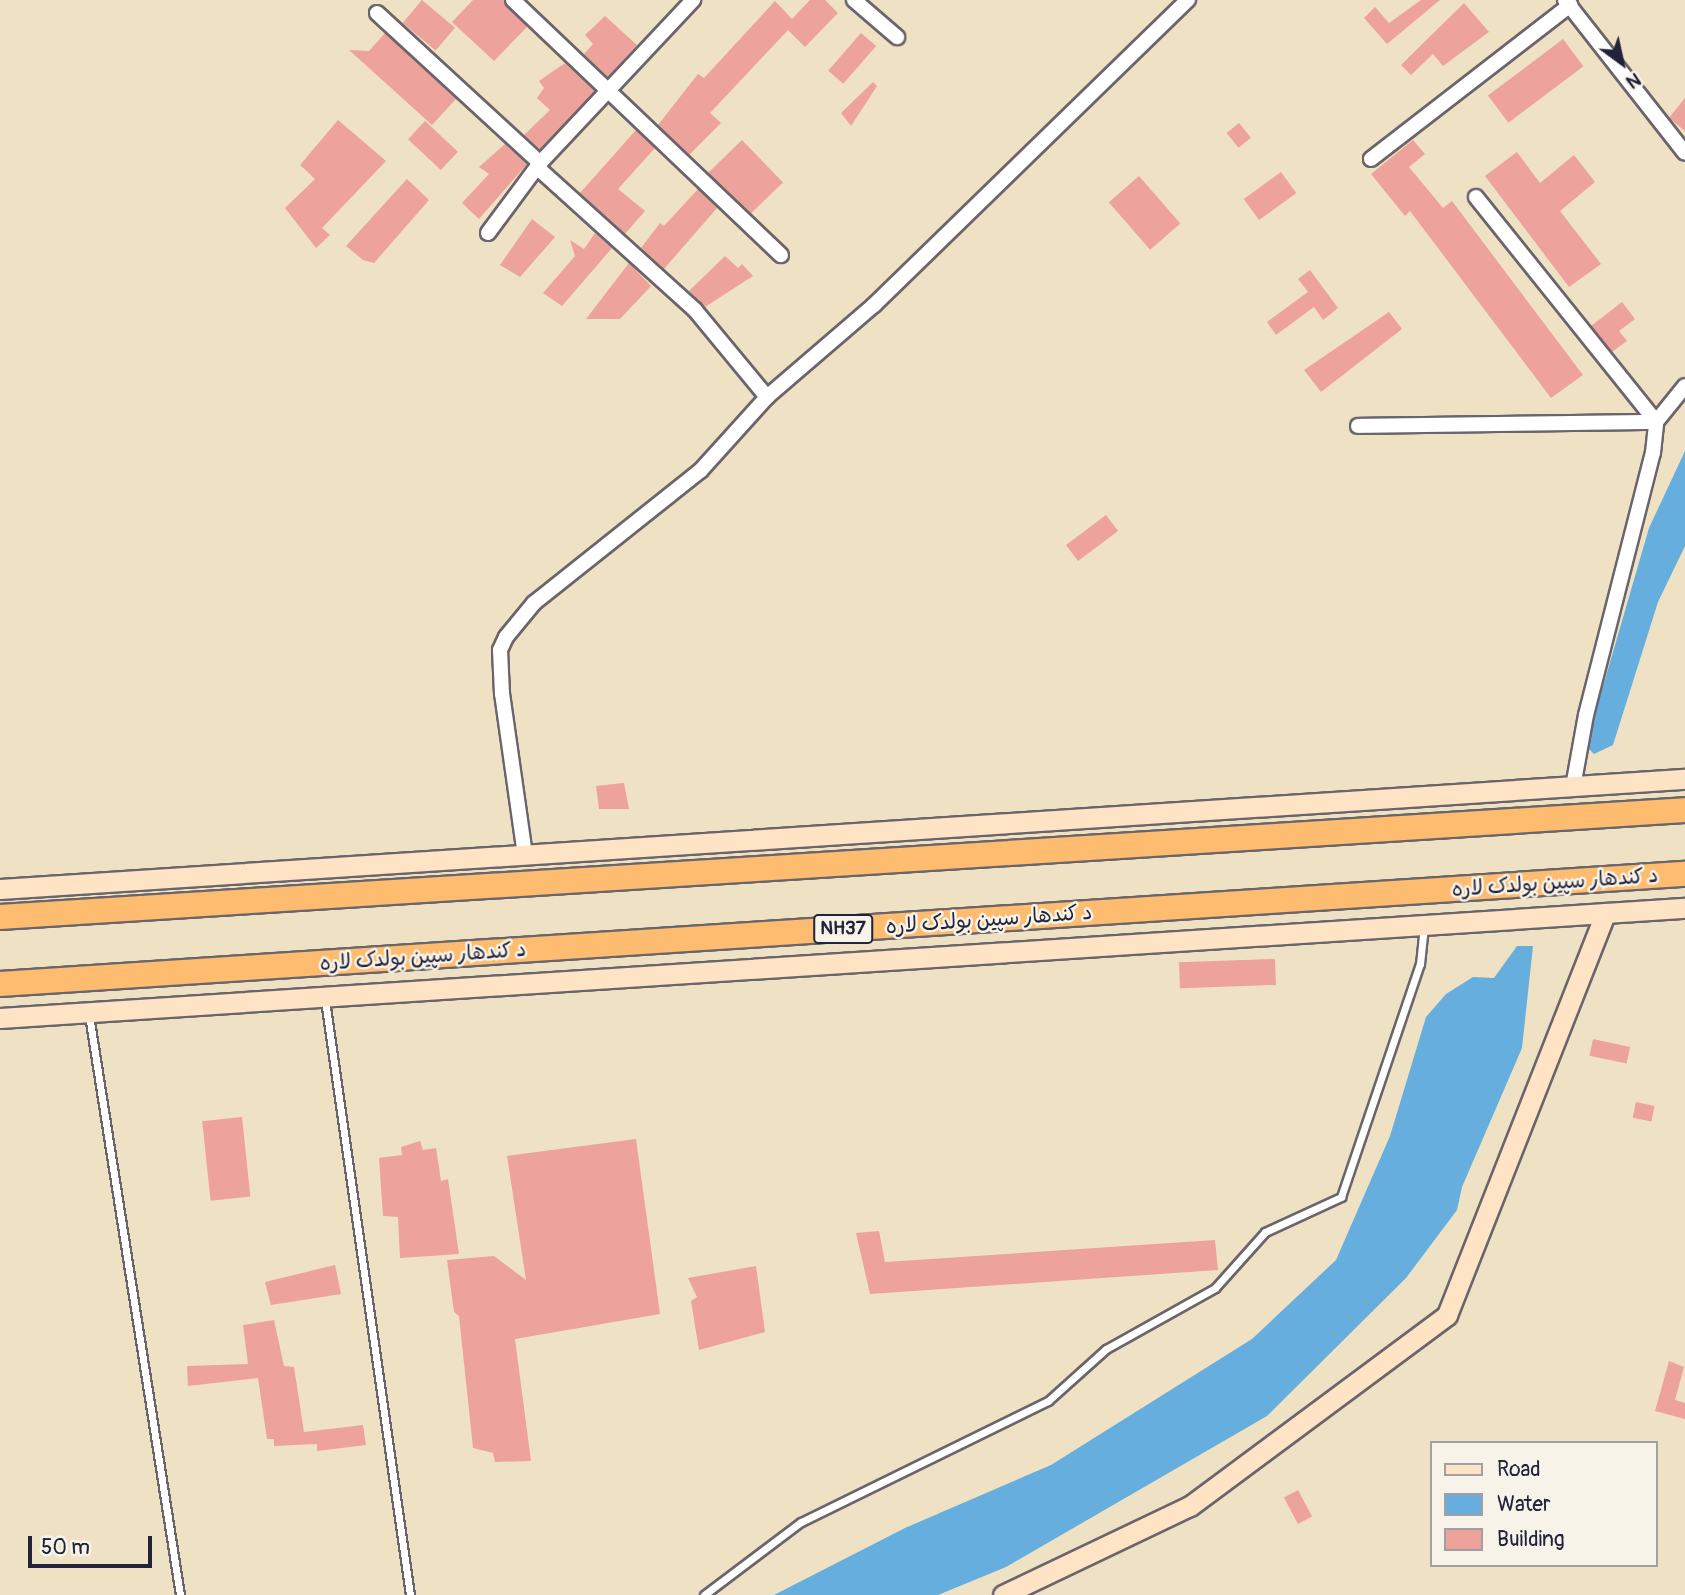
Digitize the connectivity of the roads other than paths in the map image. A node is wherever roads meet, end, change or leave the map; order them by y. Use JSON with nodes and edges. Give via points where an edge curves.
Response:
{"nodes":[{"id":1,"x":513,"y":0,"type":"edge"},
{"id":2,"x":693,"y":0,"type":"edge"},
{"id":3,"x":854,"y":0,"type":"edge"},
{"id":4,"x":1188,"y":0,"type":"edge"},
{"id":5,"x":1568,"y":3,"type":"edge"},
{"id":6,"x":377,"y":13,"type":"dead end"},
{"id":7,"x":897,"y":37,"type":"dead end"},
{"id":8,"x":609,"y":89,"type":"junction"},
{"id":9,"x":1685,"y":153,"type":"edge"},
{"id":10,"x":1371,"y":159,"type":"dead end"},
{"id":11,"x":540,"y":166,"type":"junction"},
{"id":12,"x":1476,"y":197,"type":"dead end"},
{"id":13,"x":488,"y":233,"type":"dead end"},
{"id":14,"x":782,"y":255,"type":"dead end"},
{"id":15,"x":1685,"y":386,"type":"edge"},
{"id":16,"x":767,"y":397,"type":"junction"},
{"id":17,"x":1656,"y":422,"type":"junction"},
{"id":18,"x":1358,"y":426,"type":"dead end"},
{"id":19,"x":1685,"y":779,"type":"edge"},
{"id":20,"x":1573,"y":787,"type":"junction"},
{"id":21,"x":1685,"y":810,"type":"edge"},
{"id":22,"x":524,"y":855,"type":"junction"},
{"id":23,"x":1685,"y":874,"type":"edge"},
{"id":24,"x":0,"y":889,"type":"edge"},
{"id":25,"x":1685,"y":908,"type":"edge"},
{"id":26,"x":1605,"y":913,"type":"junction"},
{"id":27,"x":0,"y":917,"type":"edge"},
{"id":28,"x":1424,"y":925,"type":"junction"},
{"id":29,"x":0,"y":984,"type":"edge"},
{"id":30,"x":325,"y":997,"type":"junction"},
{"id":31,"x":89,"y":1012,"type":"junction"},
{"id":32,"x":0,"y":1018,"type":"edge"},
{"id":33,"x":180,"y":1595,"type":"edge"},
{"id":34,"x":410,"y":1595,"type":"edge"},
{"id":35,"x":704,"y":1595,"type":"edge"},
{"id":36,"x":1003,"y":1595,"type":"edge"}],
"edges":[{"from":1,"to":8,"type":"street"},
{"from":2,"to":8,"type":"street"},
{"from":3,"to":7,"type":"street"},
{"from":4,"to":16,"type":"street","via":[[874,304]]},
{"from":5,"to":9,"type":"street"},
{"from":5,"to":10,"type":"street"},
{"from":6,"to":11,"type":"street"},
{"from":8,"to":11,"type":"street"},
{"from":8,"to":14,"type":"street"},
{"from":11,"to":13,"type":"street"},
{"from":11,"to":16,"type":"street","via":[[695,310]]},
{"from":12,"to":17,"type":"street"},
{"from":15,"to":17,"type":"street"},
{"from":16,"to":22,"type":"street","via":[[701,470],[534,603],[506,637],[500,650],[502,694]]},
{"from":17,"to":18,"type":"street"},
{"from":17,"to":20,"type":"street","via":[[1653,453],[1592,689]]},
{"from":19,"to":20,"type":"street"},
{"from":20,"to":22,"type":"street"},
{"from":21,"to":27,"type":"highway"},
{"from":22,"to":24,"type":"street"},
{"from":23,"to":29,"type":"highway","name":"د کندهار سپین بولدک لاره","number":"NH37"},
{"from":25,"to":26,"type":"street"},
{"from":26,"to":28,"type":"street"},
{"from":26,"to":36,"type":"street","via":[[1447,1315],[1190,1506]]},
{"from":28,"to":30,"type":"street"},
{"from":28,"to":35,"type":"lane","via":[[1420,964],[1341,1197],[1265,1233],[1215,1288],[1106,1349],[1048,1401],[801,1522]]},
{"from":30,"to":31,"type":"street"},
{"from":30,"to":34,"type":"lane"},
{"from":31,"to":32,"type":"street"},
{"from":31,"to":33,"type":"lane"}]}
